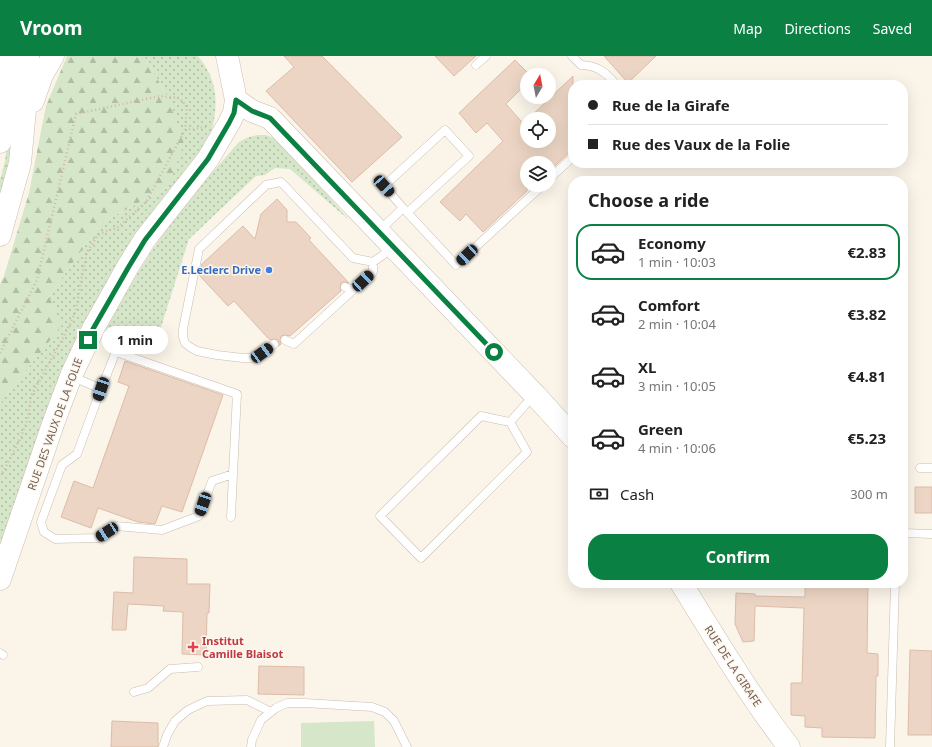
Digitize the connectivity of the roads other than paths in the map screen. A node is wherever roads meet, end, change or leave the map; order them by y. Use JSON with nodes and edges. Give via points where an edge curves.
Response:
{"nodes":[{"id":1,"x":7,"y":56,"type":"edge"},
{"id":2,"x":28,"y":56,"type":"edge"},
{"id":3,"x":53,"y":56,"type":"edge"},
{"id":4,"x":226,"y":56,"type":"edge"},
{"id":5,"x":486,"y":56,"type":"edge"},
{"id":6,"x":572,"y":56,"type":"edge"},
{"id":7,"x":476,"y":65,"type":"dead end"},
{"id":8,"x":612,"y":80,"type":"edge"},
{"id":9,"x":236,"y":100,"type":"junction"},
{"id":10,"x":0,"y":142,"type":"edge"},
{"id":11,"x":568,"y":162,"type":"edge"},
{"id":12,"x":20,"y":163,"type":"junction"},
{"id":13,"x":556,"y":173,"type":"edge"},
{"id":14,"x":534,"y":192,"type":"edge"},
{"id":15,"x":406,"y":210,"type":"junction"},
{"id":16,"x":0,"y":235,"type":"edge"},
{"id":17,"x":385,"y":238,"type":"junction"},
{"id":18,"x":373,"y":262,"type":"junction"},
{"id":19,"x":345,"y":288,"type":"dead end"},
{"id":20,"x":353,"y":290,"type":"junction"},
{"id":21,"x":285,"y":340,"type":"dead end"},
{"id":22,"x":274,"y":344,"type":"dead end"},
{"id":23,"x":71,"y":376,"type":"junction"},
{"id":24,"x":101,"y":389,"type":"junction"},
{"id":25,"x":535,"y":394,"type":"junction"},
{"id":26,"x":510,"y":422,"type":"junction"},
{"id":27,"x":568,"y":430,"type":"edge"},
{"id":28,"x":920,"y":468,"type":"dead end"},
{"id":29,"x":932,"y":468,"type":"edge"},
{"id":30,"x":233,"y":474,"type":"junction"},
{"id":31,"x":231,"y":517,"type":"dead end"},
{"id":32,"x":908,"y":533,"type":"edge"},
{"id":33,"x":932,"y":534,"type":"edge"},
{"id":34,"x":0,"y":579,"type":"edge"},
{"id":35,"x":684,"y":588,"type":"edge"},
{"id":36,"x":895,"y":588,"type":"edge"},
{"id":37,"x":198,"y":667,"type":"dead end"},
{"id":38,"x":134,"y":692,"type":"dead end"},
{"id":39,"x":271,"y":712,"type":"junction"},
{"id":40,"x":163,"y":747,"type":"edge"},
{"id":41,"x":251,"y":747,"type":"edge"},
{"id":42,"x":407,"y":747,"type":"edge"},
{"id":43,"x":788,"y":747,"type":"edge"},
{"id":44,"x":890,"y":747,"type":"edge"}],
"edges":[{"from":1,"to":10,"type":"street"},
{"from":2,"to":12,"type":"street"},
{"from":3,"to":12,"type":"street","via":[[42,75],[34,98]]},
{"from":4,"to":9,"type":"street"},
{"from":5,"to":7,"type":"lane"},
{"from":6,"to":8,"type":"lane","via":[[582,65],[602,70]]},
{"from":9,"to":17,"type":"street","via":[[252,111],[270,118]]},
{"from":9,"to":23,"type":"street","name":"RUE DES VAUX DE LA FOLIE","via":[[234,113],[208,159],[131,262],[93,329]]},
{"from":11,"to":13,"type":"lane"},
{"from":12,"to":16,"type":"street"},
{"from":14,"to":15,"type":"lane","via":[[456,265]]},
{"from":15,"to":15,"type":"lane","via":[[384,186],[445,130],[469,156]]},
{"from":15,"to":17,"type":"lane"},
{"from":17,"to":18,"type":"lane","via":[[383,255]]},
{"from":17,"to":25,"type":"street"},
{"from":18,"to":20,"type":"lane","via":[[373,272]]},
{"from":18,"to":22,"type":"lane","via":[[353,258],[282,182],[266,185],[199,249],[183,337],[185,343],[198,351],[243,358],[257,356]]},
{"from":19,"to":20,"type":"lane"},
{"from":20,"to":21,"type":"lane","via":[[294,344]]},
{"from":23,"to":24,"type":"lane"},
{"from":23,"to":34,"type":"street","name":"RUE DES VAUX DE LA FOLIE"},
{"from":24,"to":30,"type":"lane","via":[[115,354],[119,353],[237,394]]},
{"from":24,"to":30,"type":"lane","via":[[77,454],[62,465],[41,522],[44,532],[55,539],[98,538],[116,526],[162,530],[199,516],[212,481]]},
{"from":25,"to":26,"type":"lane"},
{"from":25,"to":27,"type":"street"},
{"from":26,"to":26,"type":"lane","via":[[481,416],[380,516],[420,558],[527,452]]},
{"from":28,"to":29,"type":"lane"},
{"from":30,"to":31,"type":"lane"},
{"from":32,"to":33,"type":"lane"},
{"from":35,"to":43,"type":"street","name":"RUE DE LA GIRAFE"},
{"from":36,"to":44,"type":"lane"},
{"from":37,"to":38,"type":"lane","via":[[170,669],[148,688]]},
{"from":39,"to":40,"type":"lane","via":[[247,700],[208,701],[188,710],[175,722]]},
{"from":39,"to":41,"type":"lane","via":[[261,720]]},
{"from":39,"to":42,"type":"lane","via":[[287,703],[372,708],[385,712],[394,721]]}]}
